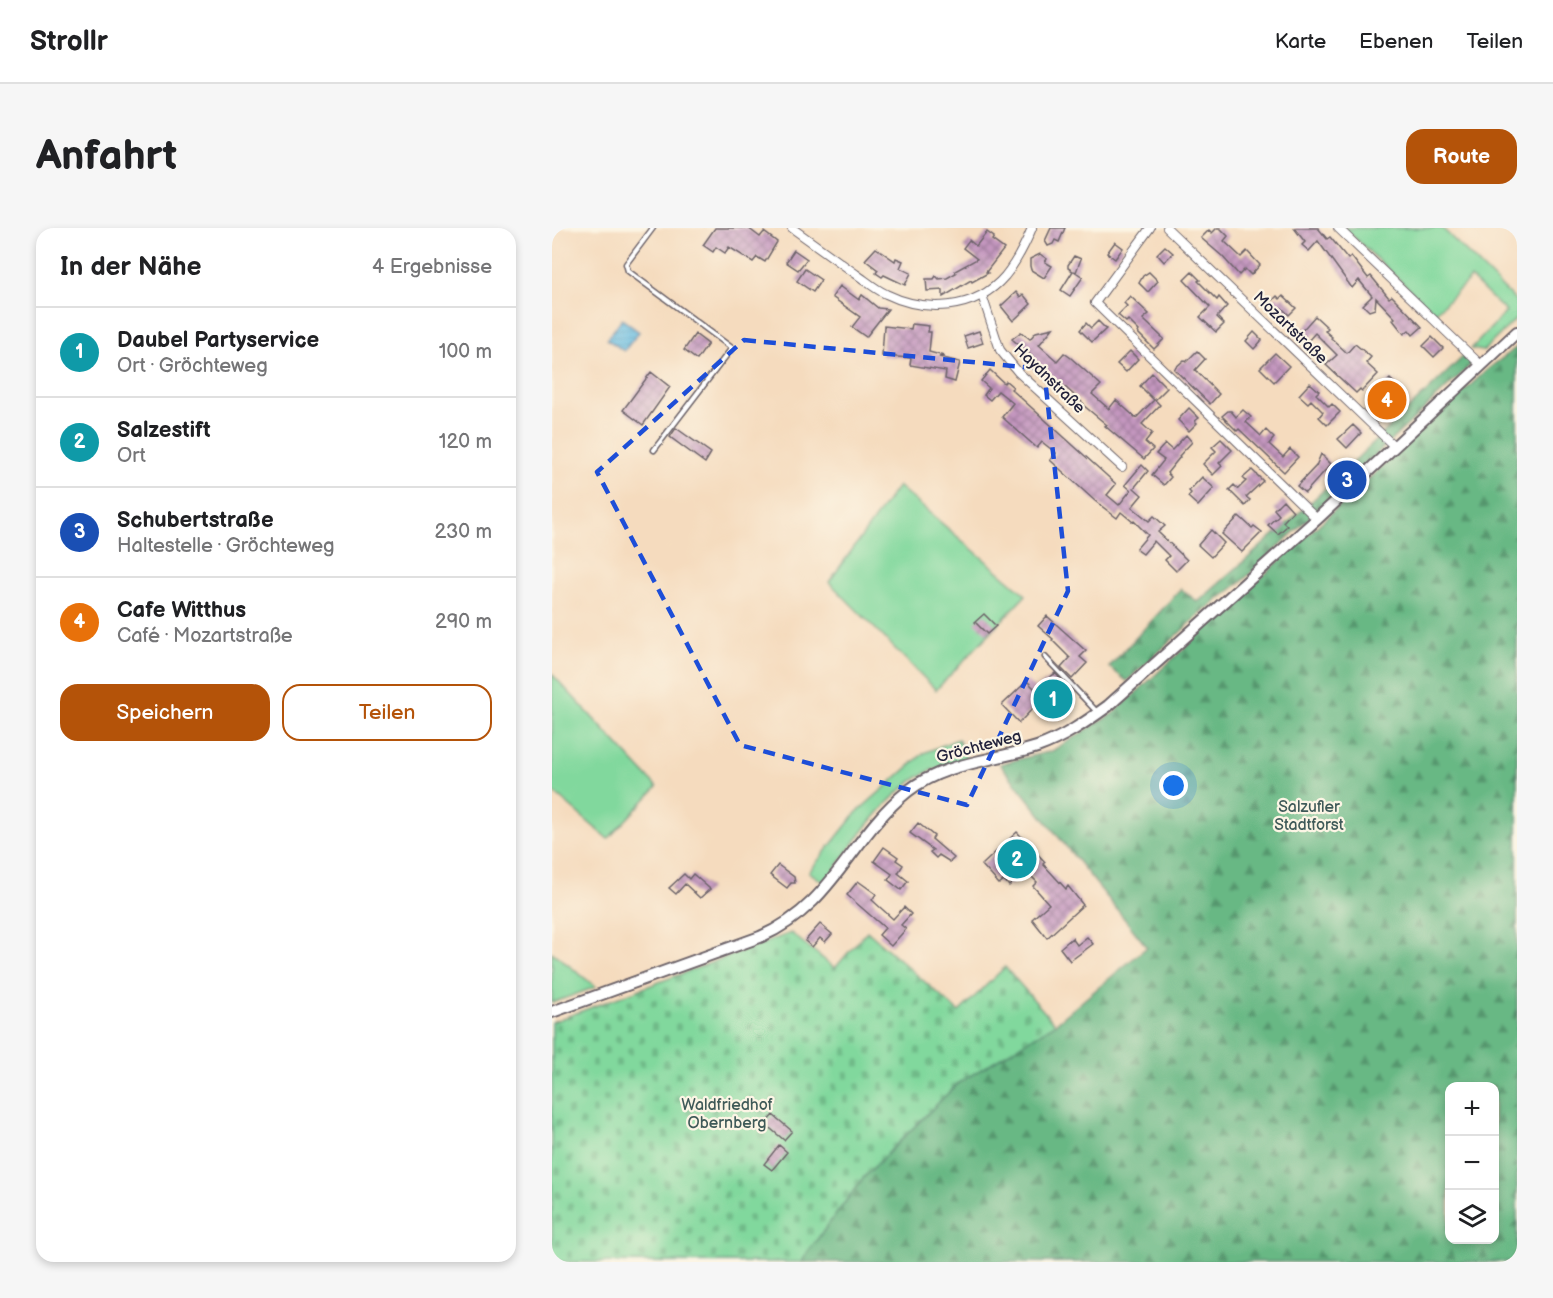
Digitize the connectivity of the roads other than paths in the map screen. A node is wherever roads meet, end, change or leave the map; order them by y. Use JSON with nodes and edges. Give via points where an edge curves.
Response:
{"nodes":[{"id":1,"x":653,"y":228,"type":"edge"},
{"id":2,"x":792,"y":228,"type":"edge"},
{"id":3,"x":1032,"y":228,"type":"edge"},
{"id":4,"x":1150,"y":228,"type":"edge"},
{"id":5,"x":1167,"y":228,"type":"edge"},
{"id":6,"x":1338,"y":228,"type":"edge"},
{"id":7,"x":982,"y":295,"type":"junction"},
{"id":8,"x":1517,"y":332,"type":"edge"},
{"id":9,"x":1481,"y":365,"type":"junction"},
{"id":10,"x":1395,"y":447,"type":"junction"},
{"id":11,"x":654,"y":450,"type":"dead end"},
{"id":12,"x":1122,"y":467,"type":"dead end"},
{"id":13,"x":1317,"y":519,"type":"junction"},
{"id":14,"x":1045,"y":657,"type":"dead end"},
{"id":15,"x":1098,"y":713,"type":"junction"},
{"id":16,"x":552,"y":1012,"type":"edge"}],
"edges":[{"from":1,"to":11,"type":"lane","via":[[626,264],[628,271],[732,348]]},
{"from":2,"to":7,"type":"street","via":[[884,294],[910,304],[948,307]]},
{"from":3,"to":7,"type":"street","via":[[1004,278]]},
{"from":4,"to":13,"type":"street","via":[[1095,303]]},
{"from":5,"to":10,"type":"street","name":"Mozartstraße"},
{"from":6,"to":9,"type":"street"},
{"from":7,"to":12,"type":"street","name":"Haydnstraße","via":[[1000,350],[1018,372]]},
{"from":8,"to":9,"type":"street","name":"Gröchteweg"},
{"from":9,"to":10,"type":"street","name":"Gröchteweg"},
{"from":10,"to":13,"type":"street","name":"Gröchteweg"},
{"from":13,"to":15,"type":"street","name":"Gröchteweg"},
{"from":14,"to":15,"type":"lane"},
{"from":15,"to":16,"type":"street","name":"Gröchteweg","via":[[1050,742],[947,770],[917,784],[883,815],[814,902],[772,932]]}]}
